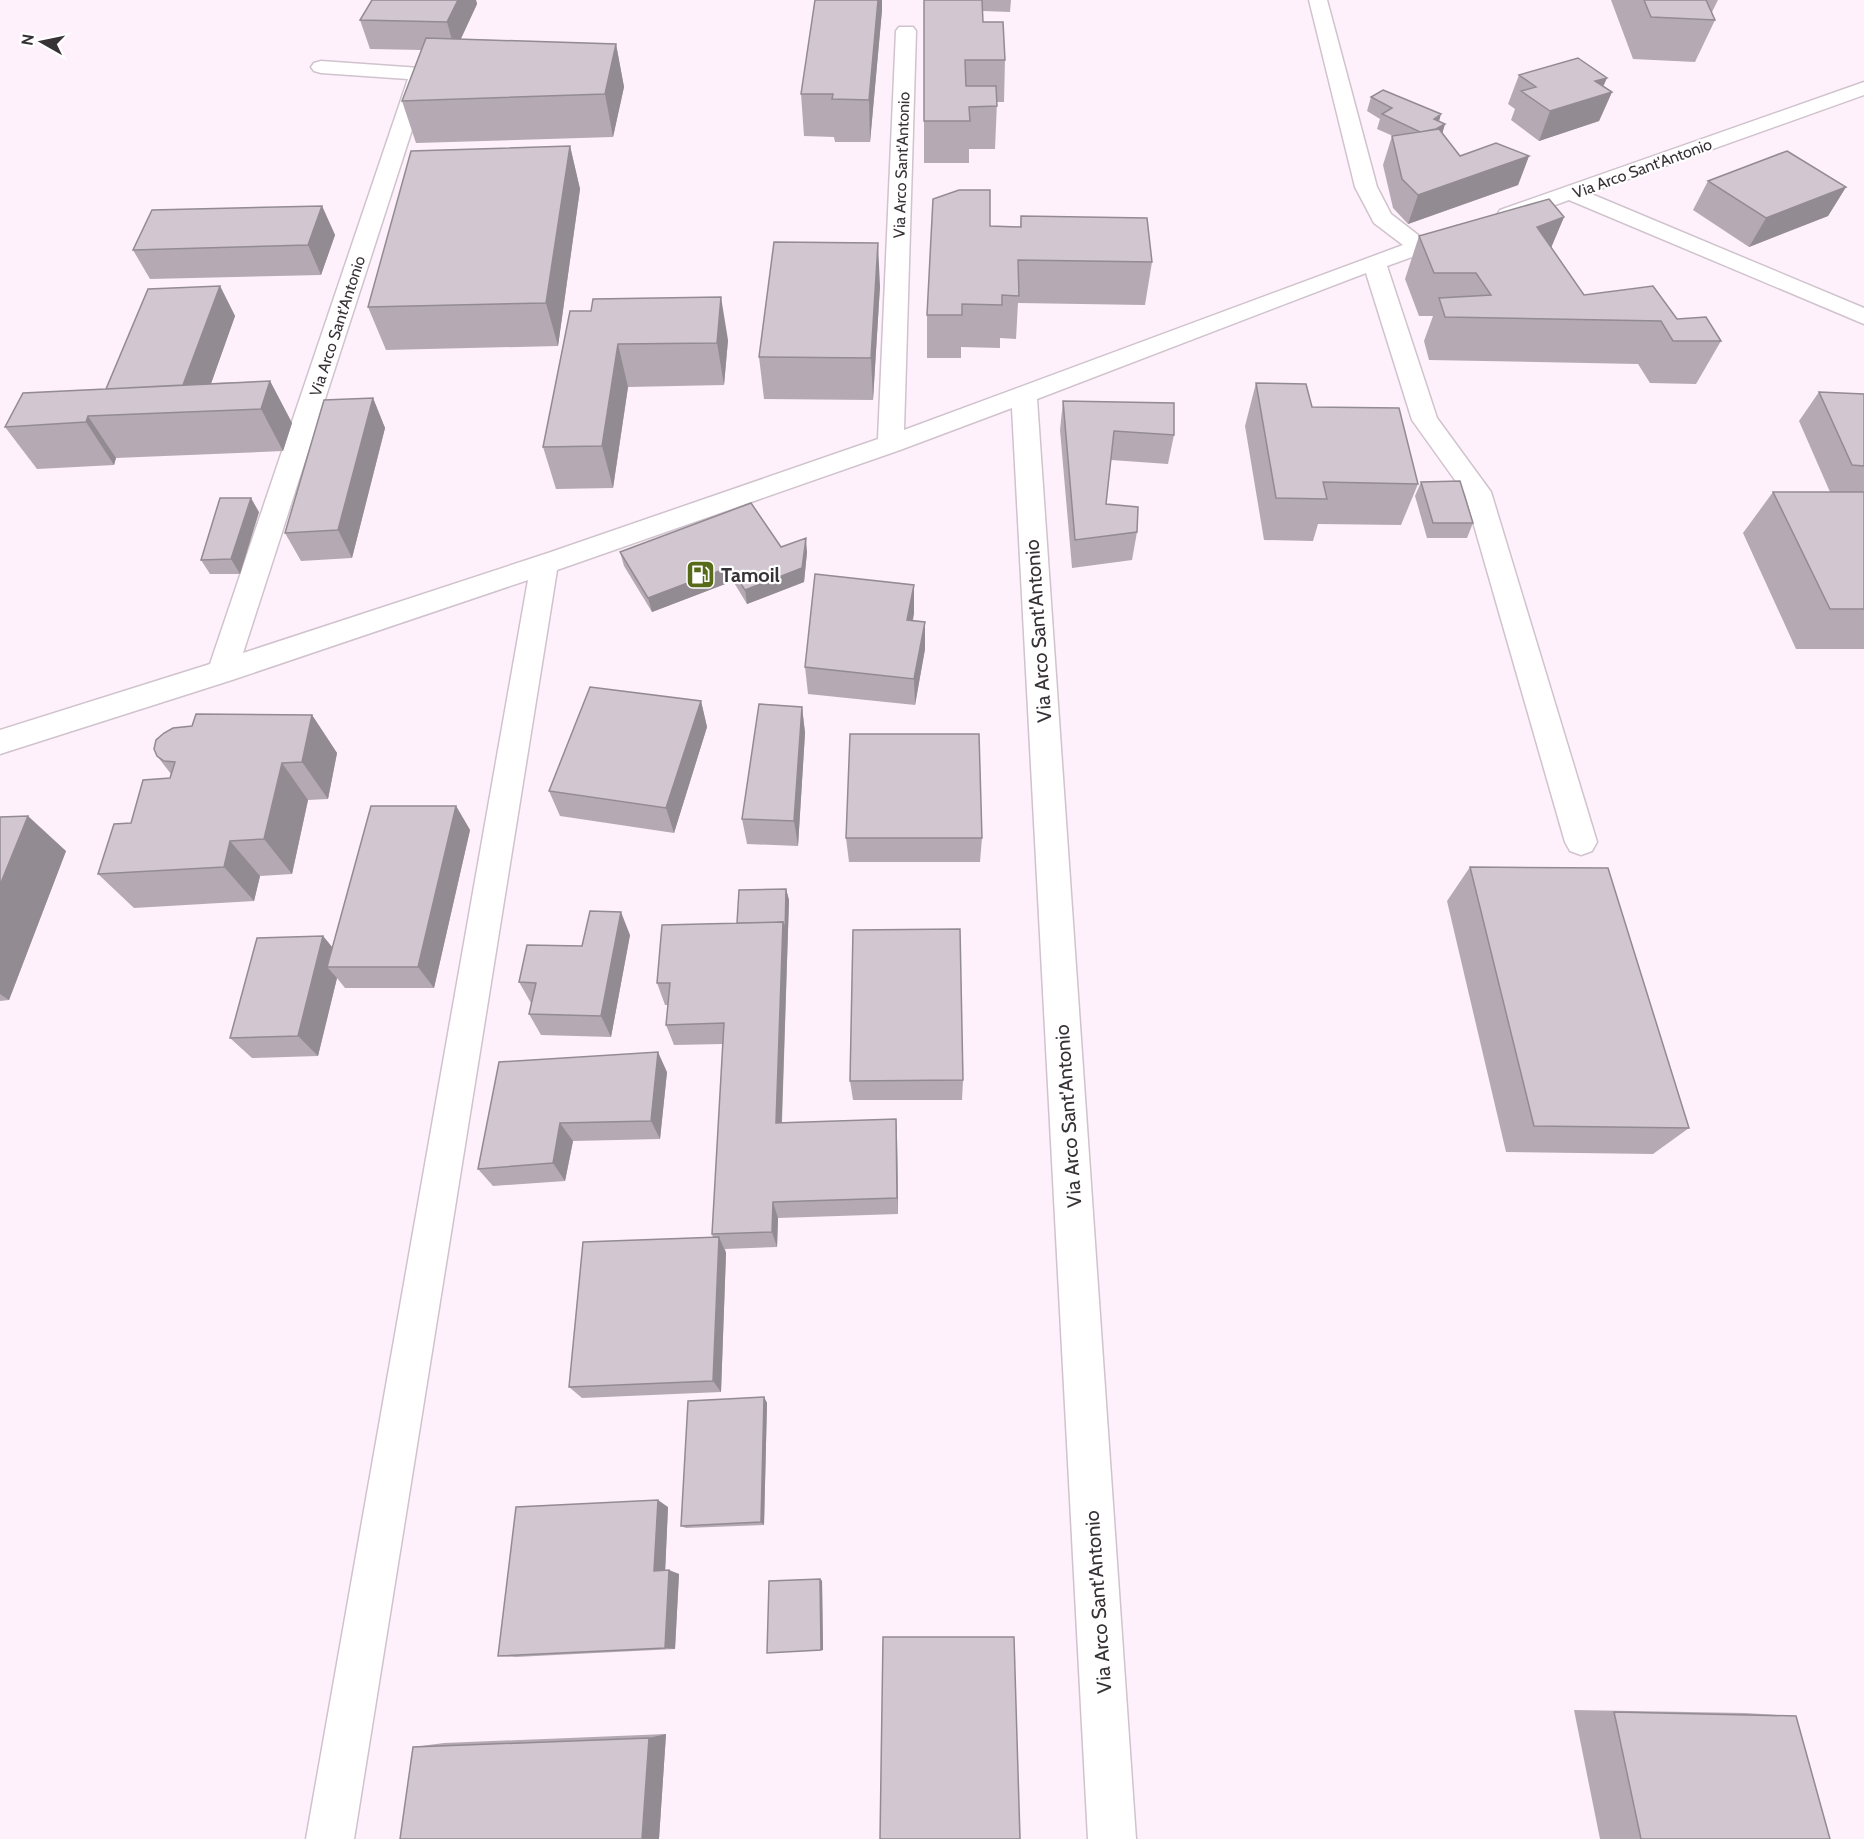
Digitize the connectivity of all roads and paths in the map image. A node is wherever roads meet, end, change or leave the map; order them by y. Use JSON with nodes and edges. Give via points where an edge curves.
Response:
{"nodes":[{"id":1,"x":1318,"y":0,"type":"edge"},
{"id":2,"x":906,"y":31,"type":"dead end"},
{"id":3,"x":321,"y":67,"type":"dead end"},
{"id":4,"x":1864,"y":88,"type":"edge"},
{"id":5,"x":1570,"y":194,"type":"junction"},
{"id":6,"x":1419,"y":246,"type":"junction"},
{"id":7,"x":1374,"y":262,"type":"junction"},
{"id":8,"x":1864,"y":317,"type":"edge"},
{"id":9,"x":1024,"y":394,"type":"junction"},
{"id":10,"x":891,"y":444,"type":"junction"},
{"id":11,"x":545,"y":562,"type":"junction"},
{"id":12,"x":222,"y":672,"type":"junction"},
{"id":13,"x":0,"y":742,"type":"edge"},
{"id":14,"x":1581,"y":842,"type":"dead end"},
{"id":15,"x":330,"y":1839,"type":"edge"},
{"id":16,"x":1112,"y":1839,"type":"edge"}],
"edges":[{"from":1,"to":6,"type":"street","via":[[1366,187],[1382,218]]},
{"from":2,"to":10,"type":"street","name":"Via Arco Sant'Antonio"},
{"from":3,"to":12,"type":"street","name":"Via Arco Sant'Antonio","via":[[420,74]]},
{"from":4,"to":5,"type":"street","name":"Via Arco Sant'Antonio"},
{"from":5,"to":6,"type":"street","name":"Via Arco Sant'Antonio"},
{"from":5,"to":8,"type":"street"},
{"from":6,"to":7,"type":"street","name":"Via Arco Sant'Antonio"},
{"from":7,"to":9,"type":"street","name":"Via Arco Sant'Antonio"},
{"from":7,"to":14,"type":"street","via":[[1425,420],[1478,492]]},
{"from":9,"to":10,"type":"street","name":"Via Arco Sant'Antonio"},
{"from":9,"to":16,"type":"street","name":"Via Arco Sant'Antonio"},
{"from":10,"to":11,"type":"street","name":"Via Arco Sant'Antonio"},
{"from":11,"to":12,"type":"street","name":"Via Arco Sant'Antonio"},
{"from":11,"to":15,"type":"street"},
{"from":12,"to":13,"type":"street","name":"Via Arco Sant'Antonio"}]}
